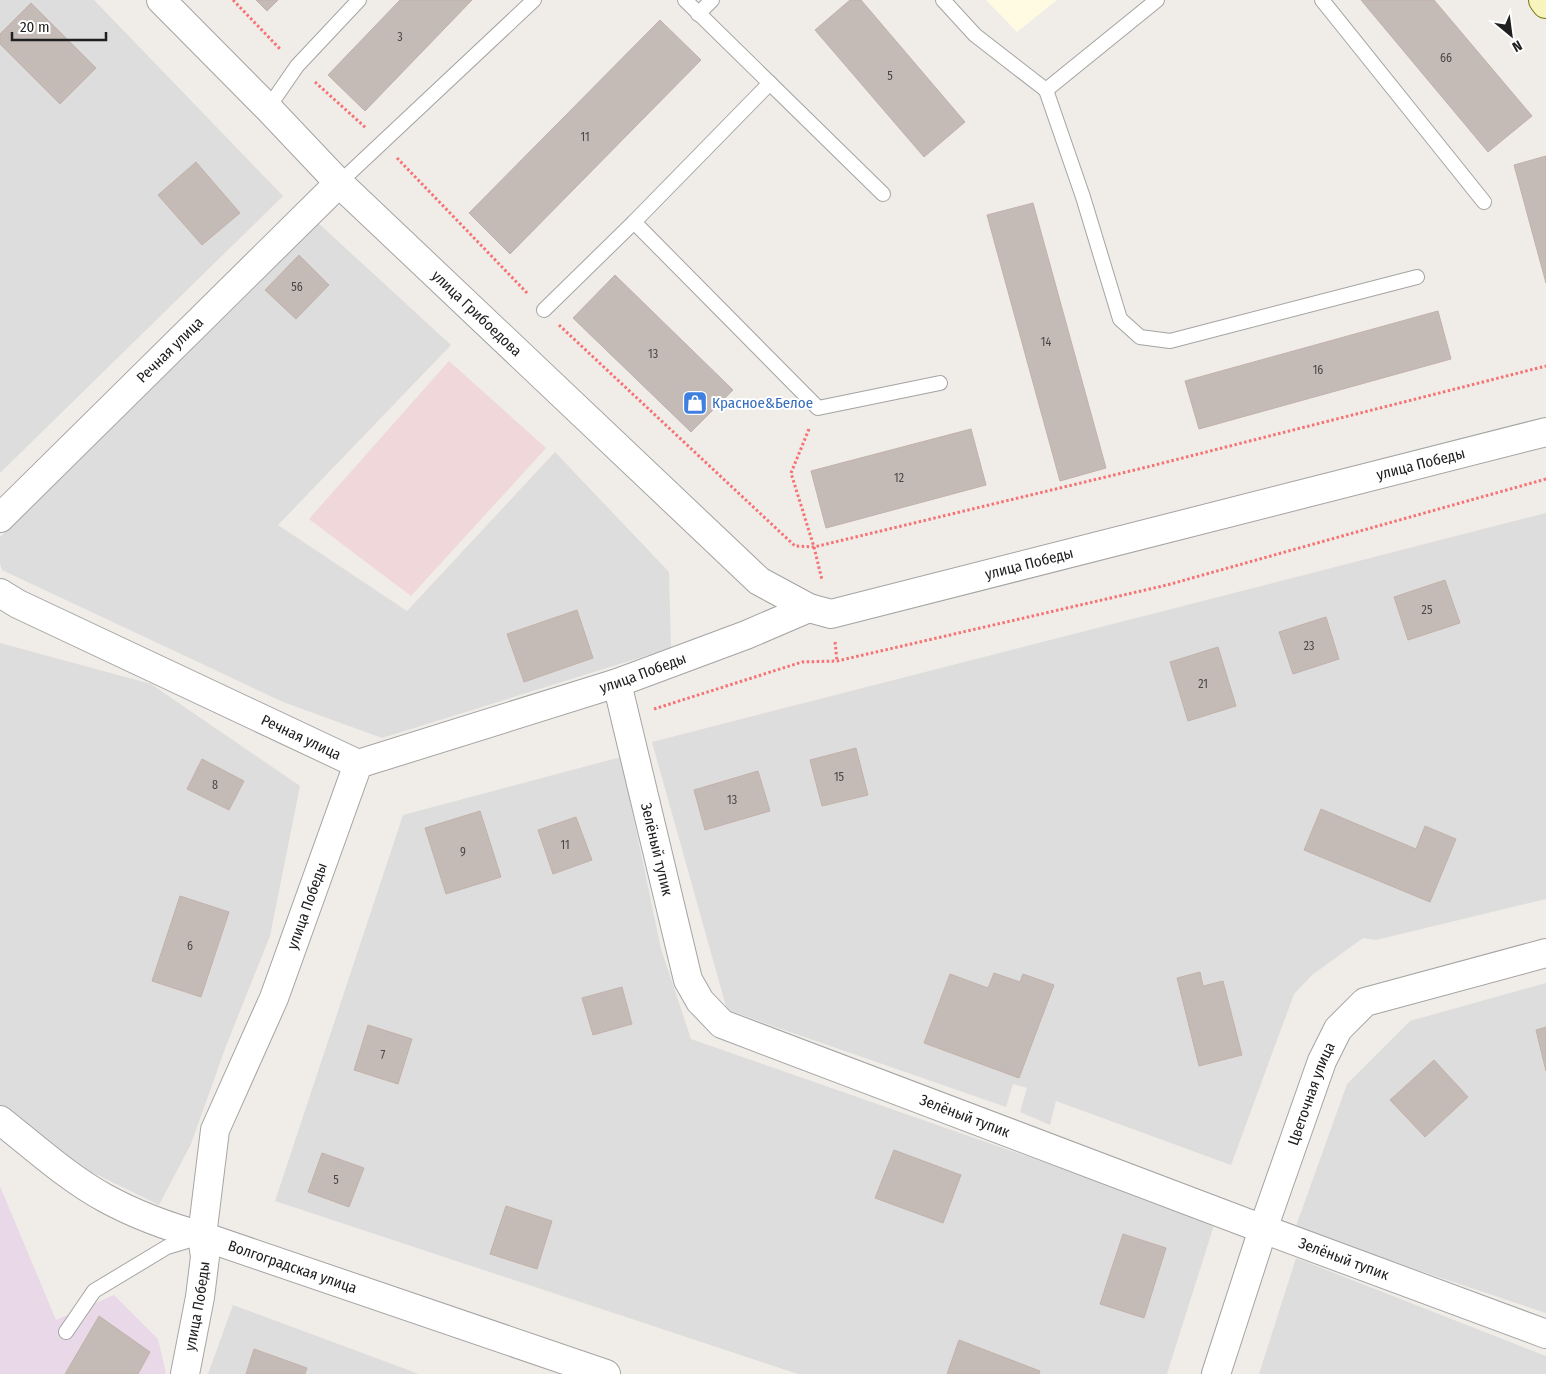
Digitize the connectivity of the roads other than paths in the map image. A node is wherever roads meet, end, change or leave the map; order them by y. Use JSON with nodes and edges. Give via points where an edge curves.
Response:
{"nodes":[{"id":1,"x":162,"y":0,"type":"edge"},
{"id":2,"x":359,"y":0,"type":"edge"},
{"id":3,"x":534,"y":0,"type":"edge"},
{"id":4,"x":685,"y":0,"type":"edge"},
{"id":5,"x":712,"y":0,"type":"edge"},
{"id":6,"x":943,"y":0,"type":"edge"},
{"id":7,"x":1157,"y":0,"type":"edge"},
{"id":8,"x":1322,"y":0,"type":"edge"},
{"id":9,"x":1543,"y":0,"type":"edge"},
{"id":10,"x":1546,"y":4,"type":"edge"},
{"id":11,"x":698,"y":14,"type":"junction"},
{"id":12,"x":770,"y":83,"type":"junction"},
{"id":13,"x":1046,"y":90,"type":"junction"},
{"id":14,"x":268,"y":108,"type":"junction"},
{"id":15,"x":339,"y":183,"type":"junction"},
{"id":16,"x":884,"y":194,"type":"dead end"},
{"id":17,"x":1484,"y":202,"type":"dead end"},
{"id":18,"x":634,"y":222,"type":"junction"},
{"id":19,"x":1417,"y":277,"type":"dead end"},
{"id":20,"x":544,"y":310,"type":"road end"},
{"id":21,"x":940,"y":383,"type":"dead end"},
{"id":22,"x":1546,"y":432,"type":"edge"},
{"id":23,"x":0,"y":518,"type":"edge"},
{"id":24,"x":0,"y":593,"type":"edge"},
{"id":25,"x":820,"y":611,"type":"junction"},
{"id":26,"x":617,"y":683,"type":"junction"},
{"id":27,"x":358,"y":764,"type":"junction"},
{"id":28,"x":1546,"y":953,"type":"edge"},
{"id":29,"x":0,"y":1120,"type":"edge"},
{"id":30,"x":1263,"y":1229,"type":"junction"},
{"id":31,"x":202,"y":1236,"type":"junction"},
{"id":32,"x":66,"y":1332,"type":"dead end"},
{"id":33,"x":1546,"y":1334,"type":"edge"},
{"id":34,"x":185,"y":1374,"type":"edge"},
{"id":35,"x":606,"y":1374,"type":"edge"},
{"id":36,"x":1216,"y":1374,"type":"edge"}],
"edges":[{"from":1,"to":14,"type":"street","name":"улица Грибоедова"},
{"from":2,"to":14,"type":"lane","via":[[297,66]]},
{"from":3,"to":15,"type":"lane"},
{"from":4,"to":11,"type":"lane"},
{"from":5,"to":11,"type":"lane"},
{"from":6,"to":13,"type":"lane","via":[[975,35]]},
{"from":7,"to":13,"type":"lane"},
{"from":8,"to":17,"type":"lane"},
{"from":9,"to":10,"type":"main road"},
{"from":11,"to":12,"type":"lane"},
{"from":12,"to":16,"type":"lane"},
{"from":12,"to":18,"type":"lane"},
{"from":13,"to":19,"type":"lane","via":[[1120,319],[1140,338],[1170,341]]},
{"from":14,"to":15,"type":"street","name":"улица Грибоедова"},
{"from":15,"to":23,"type":"street","name":"Речная улица"},
{"from":15,"to":25,"type":"street","name":"улица Грибоедова","via":[[759,581]]},
{"from":18,"to":20,"type":"lane"},
{"from":18,"to":21,"type":"lane","via":[[818,408]]},
{"from":22,"to":25,"type":"street","name":"улица Победы"},
{"from":24,"to":27,"type":"street","name":"Речная улица"},
{"from":25,"to":26,"type":"street","name":"улица Победы"},
{"from":26,"to":27,"type":"street","name":"улица Победы"},
{"from":26,"to":30,"type":"street","name":"Зелёный тупик","via":[[688,980],[700,1001],[722,1024]]},
{"from":27,"to":31,"type":"street","name":"улица Победы","via":[[274,998],[215,1130]]},
{"from":28,"to":30,"type":"street","name":"Цветочная улица","via":[[1365,1002],[1338,1029],[1322,1061]]},
{"from":29,"to":31,"type":"street","name":"Волгоградская улица","via":[[104,1198],[141,1216]]},
{"from":30,"to":33,"type":"street","name":"Зелёный тупик"},
{"from":30,"to":36,"type":"street","name":"Цветочная улица"},
{"from":31,"to":32,"type":"lane","via":[[167,1247],[94,1291]]},
{"from":31,"to":34,"type":"street","name":"улица Победы","via":[[205,1257]]},
{"from":31,"to":35,"type":"street","name":"Волгоградская улица"}]}
